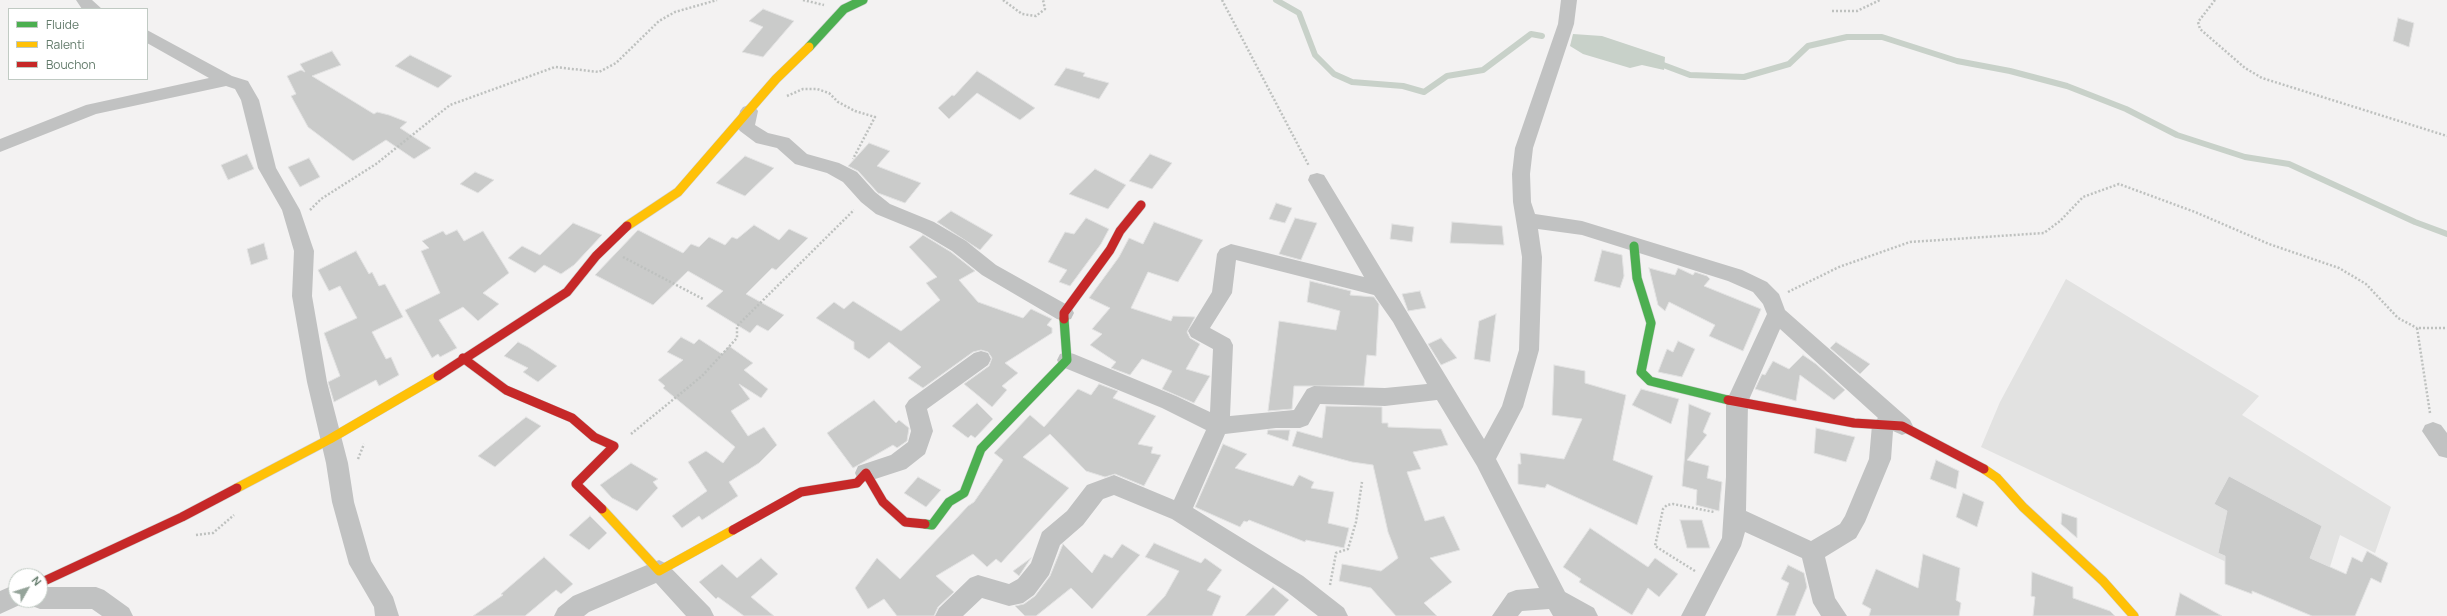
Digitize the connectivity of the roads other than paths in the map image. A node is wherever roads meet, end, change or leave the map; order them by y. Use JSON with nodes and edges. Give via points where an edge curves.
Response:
{"nodes":[{"id":1,"x":84,"y":0,"type":"edge"},
{"id":2,"x":863,"y":0,"type":"edge"},
{"id":3,"x":1569,"y":0,"type":"edge"},
{"id":4,"x":92,"y":8,"type":"edge"},
{"id":5,"x":148,"y":37,"type":"edge"},
{"id":6,"x":226,"y":80,"type":"junction"},
{"id":7,"x":749,"y":111,"type":"junction"},
{"id":8,"x":0,"y":146,"type":"edge"},
{"id":9,"x":1317,"y":180,"type":"road end"},
{"id":10,"x":1141,"y":204,"type":"dead end"},
{"id":11,"x":1527,"y":220,"type":"junction"},
{"id":12,"x":1634,"y":246,"type":"junction"},
{"id":13,"x":1381,"y":290,"type":"junction"},
{"id":14,"x":1775,"y":307,"type":"junction"},
{"id":15,"x":1064,"y":313,"type":"junction"},
{"id":16,"x":463,"y":358,"type":"junction"},
{"id":17,"x":981,"y":359,"type":"dead end"},
{"id":18,"x":1067,"y":360,"type":"junction"},
{"id":19,"x":1442,"y":391,"type":"junction"},
{"id":20,"x":1737,"y":402,"type":"junction"},
{"id":21,"x":1218,"y":426,"type":"junction"},
{"id":22,"x":1893,"y":426,"type":"junction"},
{"id":23,"x":2433,"y":431,"type":"road end"},
{"id":24,"x":330,"y":439,"type":"junction"},
{"id":25,"x":2447,"y":449,"type":"edge"},
{"id":26,"x":1485,"y":458,"type":"junction"},
{"id":27,"x":866,"y":473,"type":"junction"},
{"id":28,"x":1180,"y":512,"type":"junction"},
{"id":29,"x":1734,"y":516,"type":"junction"},
{"id":30,"x":1812,"y":552,"type":"junction"},
{"id":31,"x":659,"y":571,"type":"junction"},
{"id":32,"x":48,"y":579,"type":"edge"},
{"id":33,"x":48,"y":598,"type":"edge"},
{"id":34,"x":1560,"y":607,"type":"edge"},
{"id":35,"x":1330,"y":611,"type":"edge"},
{"id":36,"x":121,"y":616,"type":"edge"},
{"id":37,"x":388,"y":616,"type":"edge"},
{"id":38,"x":566,"y":616,"type":"edge"},
{"id":39,"x":702,"y":616,"type":"edge"},
{"id":40,"x":947,"y":616,"type":"edge"},
{"id":41,"x":1504,"y":616,"type":"edge"},
{"id":42,"x":1586,"y":616,"type":"edge"},
{"id":43,"x":1693,"y":616,"type":"edge"},
{"id":44,"x":1835,"y":616,"type":"edge"},
{"id":45,"x":2134,"y":616,"type":"edge"}],
"edges":[{"from":1,"to":4,"type":"street"},
{"from":2,"to":7,"type":"street","via":[[844,9],[817,40],[776,79]]},
{"from":3,"to":11,"type":"street","via":[[1566,24],[1524,148],[1521,174]]},
{"from":5,"to":6,"type":"street"},
{"from":6,"to":8,"type":"street","via":[[92,110]]},
{"from":6,"to":24,"type":"street","via":[[242,85],[250,100],[267,168],[296,223],[304,251],[302,296]]},
{"from":7,"to":15,"type":"street","via":[[746,128],[762,138],[783,144],[801,159],[833,168],[850,177],[883,209],[927,226],[959,246],[989,270]]},
{"from":7,"to":16,"type":"street","via":[[678,192],[630,224],[596,256],[567,292]]},
{"from":9,"to":13,"type":"street"},
{"from":10,"to":15,"type":"street"},
{"from":11,"to":12,"type":"street","via":[[1582,228]]},
{"from":11,"to":26,"type":"street","via":[[1532,257],[1529,350],[1512,407]]},
{"from":12,"to":14,"type":"street","via":[[1735,275],[1760,288]]},
{"from":12,"to":20,"type":"street","via":[[1637,278],[1651,323],[1640,372],[1650,381]]},
{"from":13,"to":19,"type":"street","via":[[1400,316]]},
{"from":13,"to":21,"type":"street","via":[[1238,252],[1229,252],[1223,271],[1222,293],[1198,331],[1222,345],[1222,402]]},
{"from":14,"to":20,"type":"street"},
{"from":14,"to":22,"type":"street"},
{"from":15,"to":18,"type":"street"},
{"from":16,"to":24,"type":"street","via":[[414,392]]},
{"from":16,"to":31,"type":"street","via":[[506,390],[572,418],[594,437],[614,446],[576,484],[621,528]]},
{"from":17,"to":27,"type":"street","via":[[916,406],[922,431],[917,447],[898,462]]},
{"from":18,"to":21,"type":"street","via":[[1169,402]]},
{"from":18,"to":27,"type":"street","via":[[981,449],[964,493],[949,502],[932,525],[905,522],[883,502]]},
{"from":19,"to":21,"type":"street","via":[[1385,397],[1314,395],[1300,419],[1276,419]]},
{"from":19,"to":26,"type":"street"},
{"from":20,"to":22,"type":"street"},
{"from":20,"to":29,"type":"street"},
{"from":21,"to":28,"type":"street"},
{"from":22,"to":30,"type":"street","via":[[1854,522],[1848,531]]},
{"from":22,"to":45,"type":"street","via":[[1982,468],[1997,478],[2023,507],[2103,581]]},
{"from":23,"to":25,"type":"street"},
{"from":24,"to":32,"type":"street","via":[[182,517]]},
{"from":24,"to":37,"type":"street","via":[[352,538],[361,564],[385,605]]},
{"from":26,"to":34,"type":"street"},
{"from":27,"to":31,"type":"street","via":[[857,483],[801,492]]},
{"from":28,"to":35,"type":"street","via":[[1294,584]]},
{"from":28,"to":40,"type":"street","via":[[1124,487],[1105,486],[1095,492],[1075,518],[1050,539],[1041,568],[1026,587],[1015,595],[978,586]]},
{"from":29,"to":30,"type":"street"},
{"from":29,"to":43,"type":"street","via":[[1733,539]]},
{"from":30,"to":44,"type":"street","via":[[1825,603]]},
{"from":31,"to":38,"type":"street","via":[[581,604]]},
{"from":31,"to":39,"type":"street"},
{"from":33,"to":36,"type":"street","via":[[96,598]]},
{"from":34,"to":41,"type":"street","via":[[1516,602]]},
{"from":34,"to":42,"type":"street"}]}
